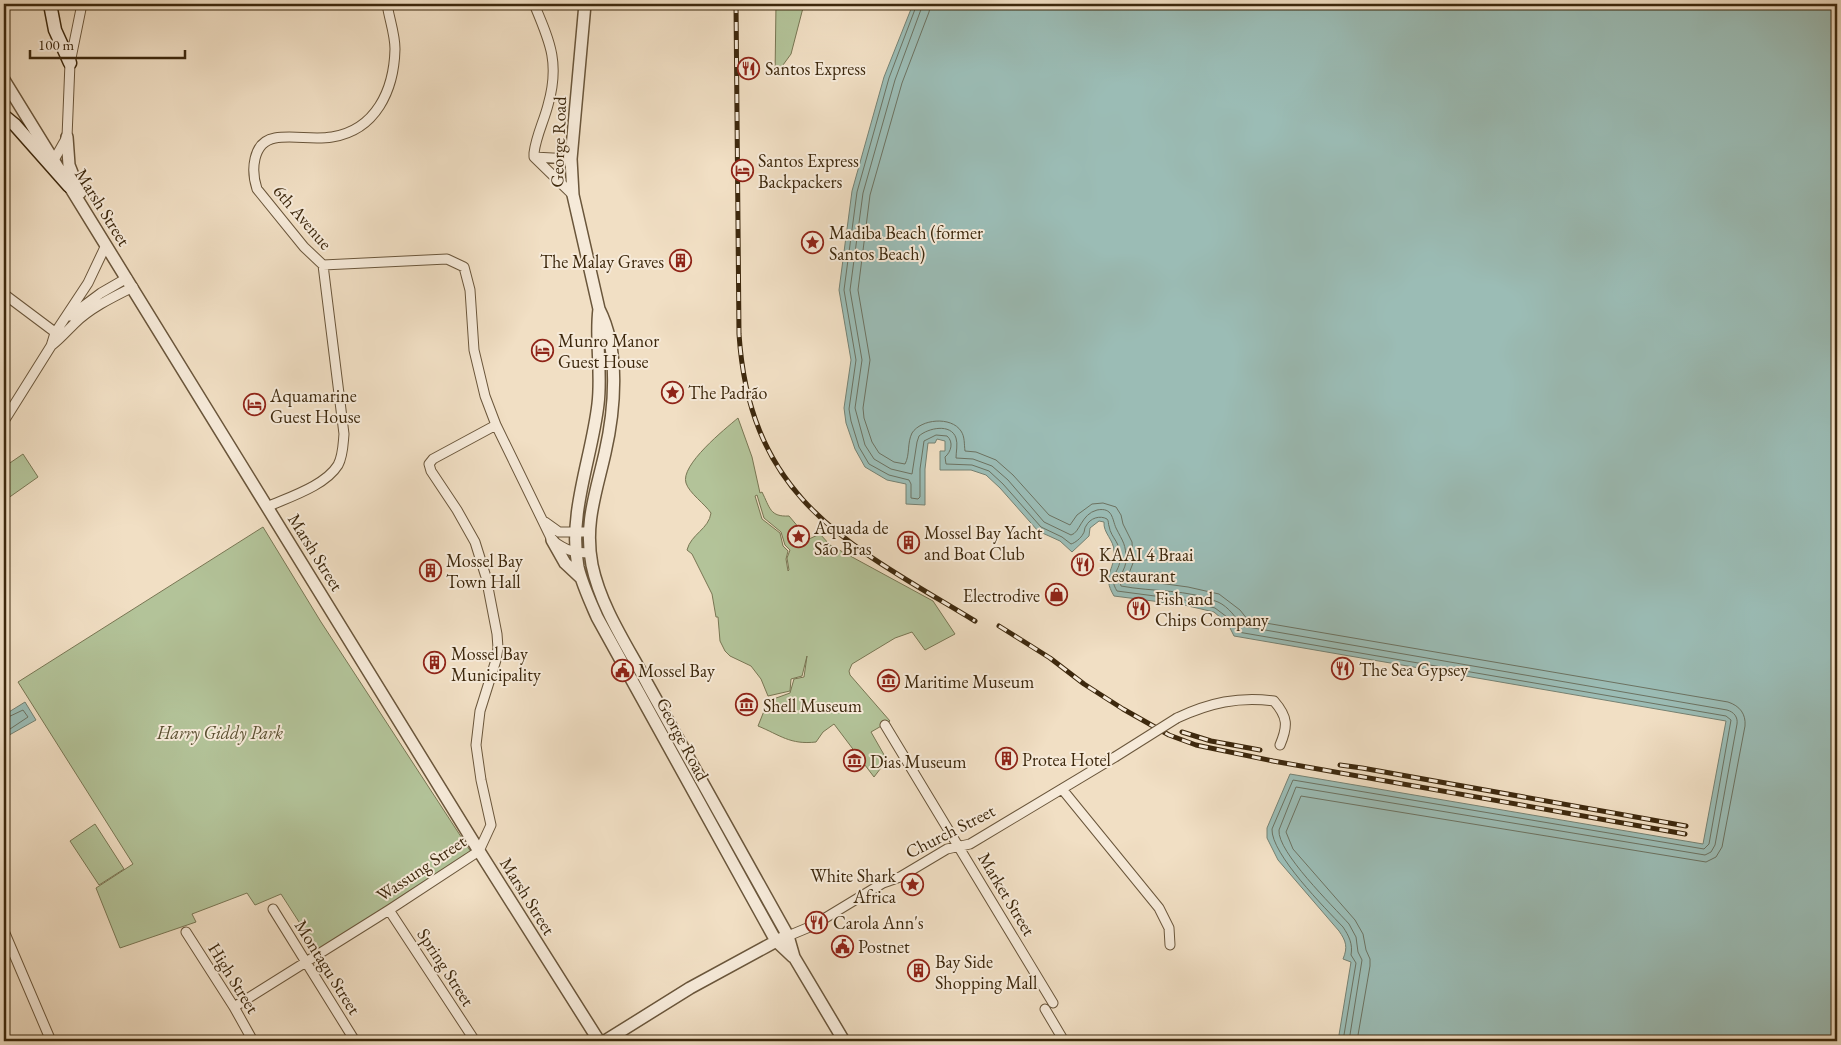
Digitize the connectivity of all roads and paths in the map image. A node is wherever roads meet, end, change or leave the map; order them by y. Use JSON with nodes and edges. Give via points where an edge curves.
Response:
{"nodes":[{"id":1,"x":50,"y":4,"type":"edge"},
{"id":2,"x":82,"y":4,"type":"edge"},
{"id":3,"x":387,"y":4,"type":"edge"},
{"id":4,"x":534,"y":4,"type":"edge"},
{"id":5,"x":585,"y":4,"type":"edge"},
{"id":6,"x":70,"y":64,"type":"junction"},
{"id":7,"x":4,"y":80,"type":"edge"},
{"id":8,"x":4,"y":116,"type":"edge"},
{"id":9,"x":67,"y":137,"type":"junction"},
{"id":10,"x":534,"y":157,"type":"junction"},
{"id":11,"x":571,"y":159,"type":"junction"},
{"id":12,"x":54,"y":160,"type":"junction"},
{"id":13,"x":69,"y":186,"type":"junction"},
{"id":14,"x":573,"y":195,"type":"junction"},
{"id":15,"x":94,"y":225,"type":"junction"},
{"id":16,"x":106,"y":245,"type":"junction"},
{"id":17,"x":323,"y":265,"type":"junction"},
{"id":18,"x":130,"y":282,"type":"junction"},
{"id":19,"x":4,"y":294,"type":"edge"},
{"id":20,"x":599,"y":308,"type":"junction"},
{"id":21,"x":66,"y":319,"type":"junction"},
{"id":22,"x":59,"y":335,"type":"junction"},
{"id":23,"x":4,"y":421,"type":"edge"},
{"id":24,"x":496,"y":424,"type":"junction"},
{"id":25,"x":267,"y":507,"type":"junction"},
{"id":26,"x":543,"y":521,"type":"junction"},
{"id":27,"x":576,"y":532,"type":"junction"},
{"id":28,"x":589,"y":532,"type":"junction"},
{"id":29,"x":552,"y":540,"type":"junction"},
{"id":30,"x":577,"y":553,"type":"junction"},
{"id":31,"x":590,"y":553,"type":"junction"},
{"id":32,"x":581,"y":578,"type":"junction"},
{"id":33,"x":884,"y":725,"type":"dead end"},
{"id":34,"x":1280,"y":745,"type":"dead end"},
{"id":35,"x":1062,"y":790,"type":"junction"},
{"id":36,"x":959,"y":846,"type":"junction"},
{"id":37,"x":479,"y":851,"type":"junction"},
{"id":38,"x":273,"y":909,"type":"dead end"},
{"id":39,"x":390,"y":910,"type":"junction"},
{"id":40,"x":4,"y":931,"type":"edge"},
{"id":41,"x":186,"y":932,"type":"dead end"},
{"id":42,"x":788,"y":936,"type":"junction"},
{"id":43,"x":776,"y":942,"type":"junction"},
{"id":44,"x":1170,"y":945,"type":"dead end"},
{"id":45,"x":794,"y":957,"type":"junction"},
{"id":46,"x":307,"y":962,"type":"junction"},
{"id":47,"x":1053,"y":1003,"type":"dead end"},
{"id":48,"x":234,"y":1008,"type":"junction"},
{"id":49,"x":1044,"y":1009,"type":"dead end"},
{"id":50,"x":51,"y":1041,"type":"edge"},
{"id":51,"x":253,"y":1041,"type":"edge"},
{"id":52,"x":356,"y":1041,"type":"edge"},
{"id":53,"x":475,"y":1041,"type":"edge"},
{"id":54,"x":599,"y":1041,"type":"edge"},
{"id":55,"x":605,"y":1041,"type":"edge"},
{"id":56,"x":844,"y":1041,"type":"edge"},
{"id":57,"x":1064,"y":1041,"type":"edge"}],
"edges":[{"from":1,"to":6,"type":"main road","via":[[55,30]]},
{"from":2,"to":6,"type":"street"},
{"from":3,"to":17,"type":"street","name":"6th Avenue","via":[[395,48],[392,74],[380,108],[344,134],[274,138],[257,150],[254,169],[257,189],[304,247]]},
{"from":4,"to":10,"type":"street","via":[[554,61],[554,82]]},
{"from":5,"to":11,"type":"street","name":"George Road"},
{"from":6,"to":9,"type":"street"},
{"from":7,"to":12,"type":"street","name":"Marsh Street"},
{"from":8,"to":13,"type":"main road"},
{"from":9,"to":12,"type":"street"},
{"from":9,"to":15,"type":"street","via":[[69,165]]},
{"from":10,"to":11,"type":"street"},
{"from":10,"to":14,"type":"street"},
{"from":11,"to":14,"type":"street","name":"George Road"},
{"from":12,"to":13,"type":"street","name":"Marsh Street"},
{"from":13,"to":15,"type":"street","name":"Marsh Street"},
{"from":14,"to":20,"type":"street","name":"George Road"},
{"from":15,"to":16,"type":"street","name":"Marsh Street"},
{"from":16,"to":18,"type":"street","name":"Marsh Street"},
{"from":16,"to":21,"type":"street"},
{"from":17,"to":24,"type":"street","via":[[447,259],[464,267],[470,290],[474,350],[485,396]]},
{"from":17,"to":25,"type":"street","name":"6th Avenue","via":[[344,434],[343,452],[330,475]]},
{"from":18,"to":21,"type":"street","via":[[101,293]]},
{"from":18,"to":22,"type":"street"},
{"from":18,"to":25,"type":"street","name":"Marsh Street"},
{"from":19,"to":22,"type":"street"},
{"from":20,"to":27,"type":"street","name":"George Road","via":[[600,384]]},
{"from":20,"to":28,"type":"street","name":"George Road","via":[[609,337],[613,403],[591,506]]},
{"from":21,"to":22,"type":"street"},
{"from":22,"to":23,"type":"street"},
{"from":24,"to":26,"type":"street"},
{"from":24,"to":37,"type":"street","name":"Wassung Street","via":[[429,464],[430,471],[479,551],[497,634],[496,660],[477,726],[478,762],[491,825]]},
{"from":25,"to":37,"type":"street","name":"Marsh Street"},
{"from":26,"to":27,"type":"street","via":[[559,532]]},
{"from":26,"to":29,"type":"street"},
{"from":27,"to":28,"type":"street"},
{"from":27,"to":30,"type":"street","name":"George Road"},
{"from":28,"to":31,"type":"street","name":"George Road"},
{"from":29,"to":30,"type":"street"},
{"from":29,"to":32,"type":"street","via":[[565,563]]},
{"from":30,"to":31,"type":"street"},
{"from":30,"to":32,"type":"street","name":"George Road"},
{"from":31,"to":42,"type":"street","name":"George Road","via":[[596,580],[609,612]]},
{"from":32,"to":43,"type":"street","name":"George Road","via":[[597,617]]},
{"from":33,"to":36,"type":"street","name":"Market Street"},
{"from":34,"to":35,"type":"street","name":"Church Street","bridge":true,"via":[[1286,718],[1274,701],[1226,701],[1177,718]]},
{"from":35,"to":36,"type":"street","name":"Church Street","via":[[970,844]]},
{"from":35,"to":44,"type":"street","via":[[1160,908],[1170,928]]},
{"from":36,"to":42,"type":"street","name":"Church Street","via":[[947,849],[812,926]]},
{"from":36,"to":47,"type":"street","name":"Market Street"},
{"from":37,"to":39,"type":"street","name":"Wassung Street"},
{"from":37,"to":54,"type":"street","name":"Marsh Street"},
{"from":38,"to":46,"type":"street","name":"Montagu Street"},
{"from":39,"to":46,"type":"street","name":"Wassung Street"},
{"from":39,"to":53,"type":"street","name":"Spring Street"},
{"from":40,"to":50,"type":"street"},
{"from":41,"to":48,"type":"street","name":"High Street"},
{"from":42,"to":43,"type":"street","name":"Church Street"},
{"from":42,"to":45,"type":"street","name":"George Road"},
{"from":43,"to":45,"type":"street"},
{"from":43,"to":55,"type":"street","name":"Church Street","via":[[690,988]]},
{"from":45,"to":56,"type":"street"},
{"from":46,"to":48,"type":"street","name":"Wassung Street"},
{"from":46,"to":52,"type":"street","name":"Montagu Street"},
{"from":48,"to":51,"type":"street","name":"High Street"},
{"from":49,"to":57,"type":"street"}]}
